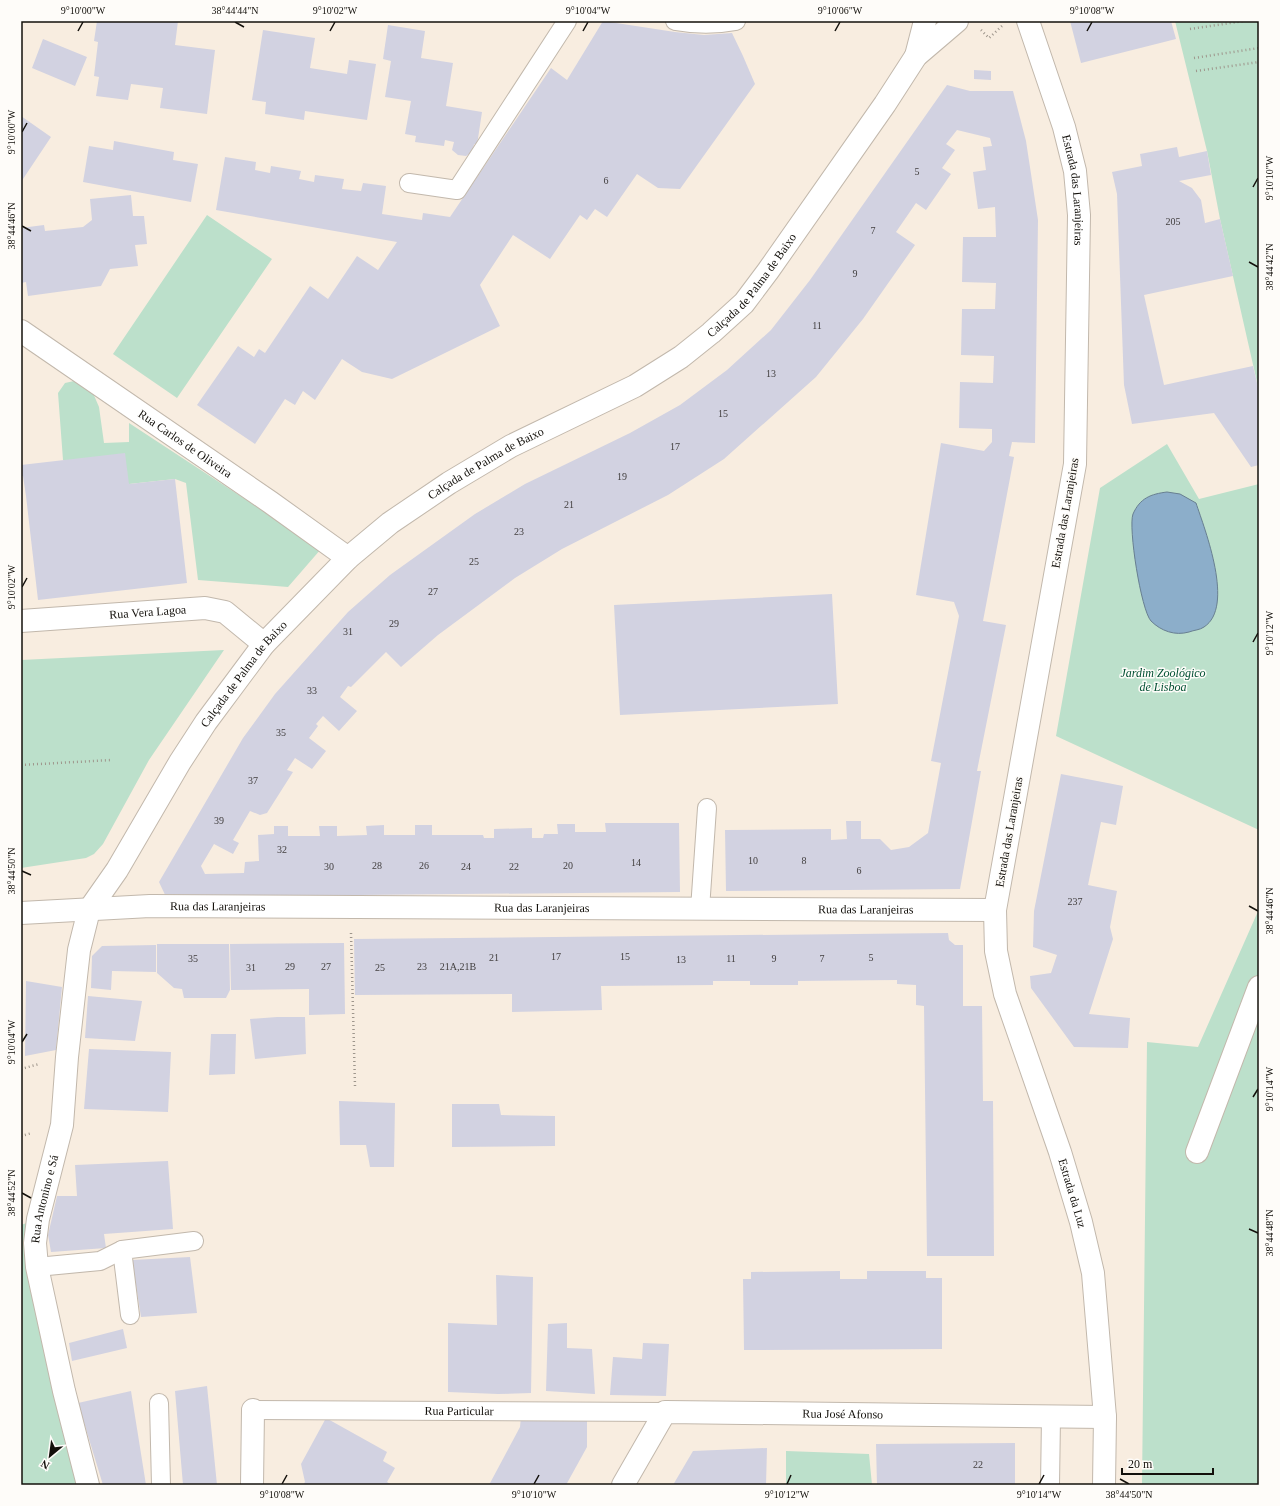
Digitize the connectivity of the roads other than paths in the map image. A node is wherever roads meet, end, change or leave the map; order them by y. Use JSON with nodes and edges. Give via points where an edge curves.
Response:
{"nodes":[{"id":1,"x":567,"y":21,"type":"edge"},
{"id":2,"x":675,"y":21,"type":"edge"},
{"id":3,"x":736,"y":21,"type":"edge"},
{"id":4,"x":925,"y":21,"type":"edge"},
{"id":5,"x":957,"y":21,"type":"edge"},
{"id":6,"x":1028,"y":21,"type":"edge"},
{"id":7,"x":916,"y":56,"type":"junction"},
{"id":8,"x":409,"y":183,"type":"dead end"},
{"id":9,"x":21,"y":331,"type":"edge"},
{"id":10,"x":348,"y":558,"type":"junction"},
{"id":11,"x":21,"y":621,"type":"edge"},
{"id":12,"x":264,"y":644,"type":"junction"},
{"id":13,"x":707,"y":808,"type":"dead end"},
{"id":14,"x":700,"y":909,"type":"junction"},
{"id":15,"x":89,"y":910,"type":"junction"},
{"id":16,"x":995,"y":910,"type":"junction"},
{"id":17,"x":21,"y":913,"type":"edge"},
{"id":18,"x":1259,"y":987,"type":"edge"},
{"id":19,"x":1254,"y":1015,"type":"edge"},
{"id":20,"x":1197,"y":1152,"type":"dead end"},
{"id":21,"x":29,"y":1219,"type":"edge"},
{"id":22,"x":194,"y":1241,"type":"dead end"},
{"id":23,"x":122,"y":1250,"type":"junction"},
{"id":24,"x":37,"y":1268,"type":"junction"},
{"id":25,"x":130,"y":1315,"type":"dead end"},
{"id":26,"x":159,"y":1403,"type":"dead end"},
{"id":27,"x":253,"y":1410,"type":"joint"},
{"id":28,"x":665,"y":1412,"type":"junction"},
{"id":29,"x":1051,"y":1416,"type":"junction"},
{"id":30,"x":1105,"y":1417,"type":"junction"},
{"id":31,"x":88,"y":1485,"type":"edge"},
{"id":32,"x":162,"y":1485,"type":"edge"},
{"id":33,"x":252,"y":1485,"type":"edge"},
{"id":34,"x":622,"y":1485,"type":"edge"},
{"id":35,"x":1050,"y":1485,"type":"edge"},
{"id":36,"x":1104,"y":1485,"type":"edge"}],
"edges":[{"from":1,"to":8,"type":"lane","via":[[457,190]]},
{"from":2,"to":3,"type":"lane","via":[[717,24]]},
{"from":4,"to":7,"type":"street","name":"Calçada de Palma de Baixo"},
{"from":5,"to":7,"type":"street","name":"Calçada de Palma de Baixo"},
{"from":6,"to":16,"type":"street","name":"Estrada das Laranjeiras","via":[[1064,127],[1075,171],[1079,215],[1075,464]]},
{"from":7,"to":10,"type":"street","name":"Calçada de Palma de Baixo","via":[[768,271],[744,303],[711,333],[682,357],[635,386],[511,446],[449,483],[390,523]]},
{"from":9,"to":10,"type":"street","name":"Rua Carlos de Oliveira"},
{"from":10,"to":12,"type":"street","name":"Calçada de Palma de Baixo"},
{"from":11,"to":12,"type":"street","name":"Rua Vera Lagoa","via":[[205,608],[225,612]]},
{"from":12,"to":15,"type":"street","name":"Calçada de Palma de Baixo","via":[[206,722],[117,870]]},
{"from":13,"to":14,"type":"lane"},
{"from":14,"to":15,"type":"street","name":"Rua das Laranjeiras","via":[[150,906]]},
{"from":14,"to":16,"type":"street","name":"Rua das Laranjeiras"},
{"from":15,"to":17,"type":"street","name":"Rua das Laranjeiras"},
{"from":15,"to":21,"type":"street","name":"Rua Antonino e Sá","via":[[78,950],[62,1125]]},
{"from":16,"to":30,"type":"street","name":"Estrada da Luz","via":[[996,951],[1006,994],[1060,1152],[1091,1266]]},
{"from":18,"to":19,"type":"street"},
{"from":19,"to":20,"type":"street"},
{"from":21,"to":24,"type":"street","name":"Rua Antonino e Sá","via":[[35,1243]]},
{"from":22,"to":23,"type":"lane"},
{"from":23,"to":24,"type":"lane","via":[[100,1261]]},
{"from":23,"to":25,"type":"lane"},
{"from":24,"to":31,"type":"street","name":"Rua Antonino e Sá"},
{"from":26,"to":32,"type":"lane"},
{"from":27,"to":28,"type":"lane","name":"Rua Particular"},
{"from":27,"to":33,"type":"street"},
{"from":28,"to":29,"type":"street","name":"Rua José Afonso"},
{"from":28,"to":34,"type":"street"},
{"from":29,"to":30,"type":"street","name":"Rua José Afonso"},
{"from":29,"to":35,"type":"lane"},
{"from":30,"to":36,"type":"street","name":"Estrada da Luz"}]}
